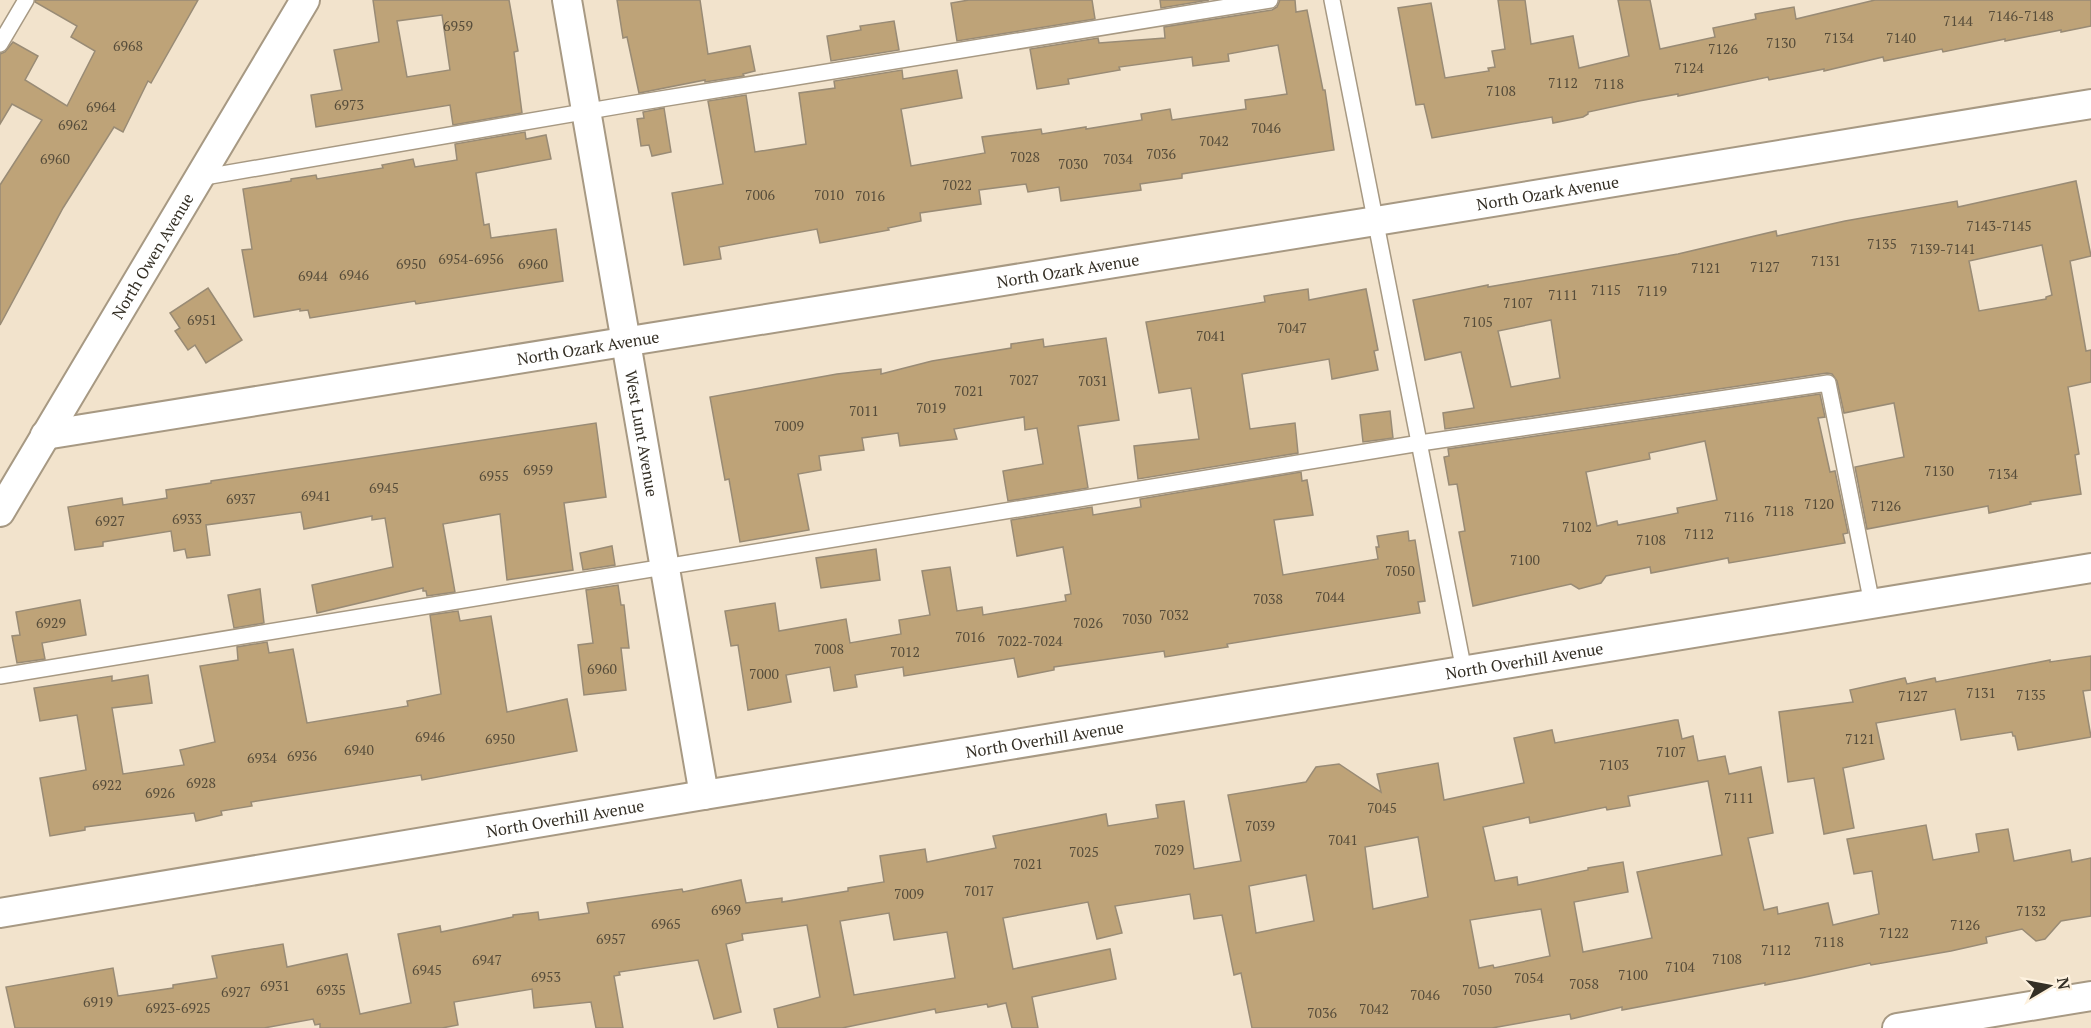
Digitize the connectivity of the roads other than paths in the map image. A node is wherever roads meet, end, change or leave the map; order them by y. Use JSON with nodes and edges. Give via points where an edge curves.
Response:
{"nodes":[{"id":1,"x":26,"y":0,"type":"edge"},
{"id":2,"x":305,"y":0,"type":"edge"},
{"id":3,"x":567,"y":0,"type":"edge"},
{"id":4,"x":1270,"y":0,"type":"edge"},
{"id":5,"x":1332,"y":0,"type":"edge"},
{"id":6,"x":0,"y":44,"type":"edge"},
{"id":7,"x":2091,"y":104,"type":"edge"},
{"id":8,"x":587,"y":112,"type":"junction"},
{"id":9,"x":199,"y":178,"type":"junction"},
{"id":10,"x":1376,"y":221,"type":"junction"},
{"id":11,"x":626,"y":342,"type":"junction"},
{"id":12,"x":45,"y":435,"type":"junction"},
{"id":13,"x":1420,"y":443,"type":"junction"},
{"id":14,"x":0,"y":512,"type":"edge"},
{"id":15,"x":665,"y":566,"type":"junction"},
{"id":16,"x":2091,"y":568,"type":"edge"},
{"id":17,"x":1872,"y":604,"type":"junction"},
{"id":18,"x":1464,"y":670,"type":"junction"},
{"id":19,"x":0,"y":676,"type":"edge"},
{"id":20,"x":704,"y":795,"type":"junction"},
{"id":21,"x":0,"y":914,"type":"edge"},
{"id":22,"x":2091,"y":996,"type":"edge"},
{"id":23,"x":1897,"y":1028,"type":"edge"}],
"edges":[{"from":1,"to":6,"type":"lane"},
{"from":2,"to":9,"type":"street","name":"North Owen Avenue"},
{"from":3,"to":8,"type":"street","name":"West Lunt Avenue"},
{"from":4,"to":8,"type":"lane"},
{"from":5,"to":10,"type":"lane"},
{"from":7,"to":10,"type":"street","name":"North Ozark Avenue"},
{"from":8,"to":9,"type":"lane"},
{"from":8,"to":11,"type":"street","name":"West Lunt Avenue"},
{"from":9,"to":12,"type":"street","name":"North Owen Avenue"},
{"from":10,"to":11,"type":"street","name":"North Ozark Avenue"},
{"from":10,"to":13,"type":"lane"},
{"from":11,"to":12,"type":"street","name":"North Ozark Avenue"},
{"from":11,"to":15,"type":"street","name":"West Lunt Avenue"},
{"from":12,"to":14,"type":"street","name":"North Owen Avenue"},
{"from":13,"to":15,"type":"lane"},
{"from":13,"to":17,"type":"lane","via":[[1828,383]]},
{"from":13,"to":18,"type":"lane"},
{"from":15,"to":19,"type":"lane"},
{"from":15,"to":20,"type":"street","name":"West Lunt Avenue"},
{"from":16,"to":17,"type":"street","name":"North Overhill Avenue"},
{"from":17,"to":18,"type":"street","name":"North Overhill Avenue"},
{"from":18,"to":20,"type":"street","name":"North Overhill Avenue"},
{"from":20,"to":21,"type":"street","name":"North Overhill Avenue"},
{"from":22,"to":23,"type":"street"}]}
